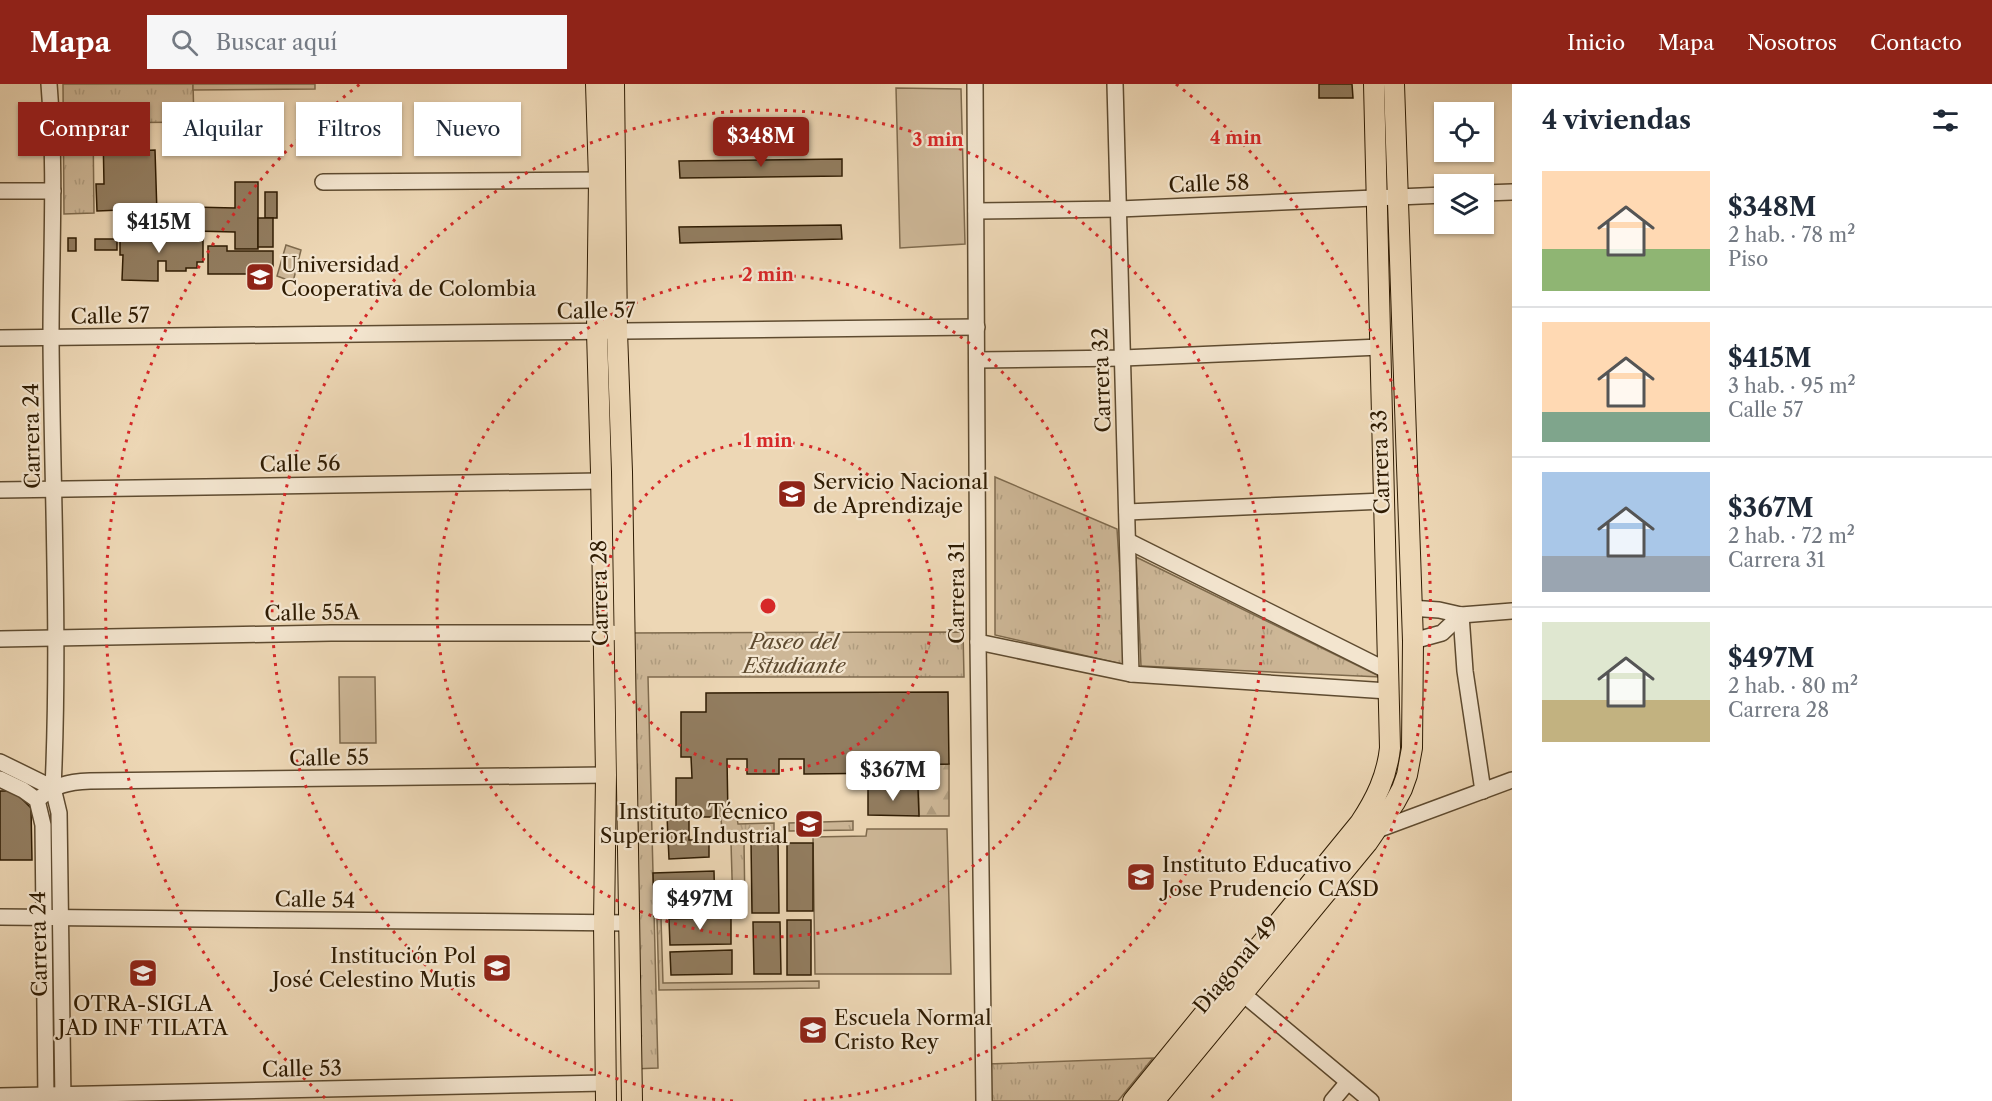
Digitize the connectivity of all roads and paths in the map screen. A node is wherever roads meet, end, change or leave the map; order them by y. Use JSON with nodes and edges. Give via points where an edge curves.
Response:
{"nodes":[{"id":1,"x":49,"y":84,"type":"edge"},
{"id":2,"x":596,"y":84,"type":"edge"},
{"id":3,"x":614,"y":84,"type":"edge"},
{"id":4,"x":975,"y":84,"type":"edge"},
{"id":5,"x":1115,"y":84,"type":"edge"},
{"id":6,"x":1374,"y":84,"type":"edge"},
{"id":7,"x":1394,"y":84,"type":"edge"},
{"id":8,"x":599,"y":180,"type":"junction"},
{"id":9,"x":323,"y":182,"type":"dead end"},
{"id":10,"x":0,"y":191,"type":"edge"},
{"id":11,"x":53,"y":191,"type":"junction"},
{"id":12,"x":1512,"y":192,"type":"edge"},
{"id":13,"x":1494,"y":193,"type":"edge"},
{"id":14,"x":1434,"y":195,"type":"edge"},
{"id":15,"x":1397,"y":197,"type":"junction"},
{"id":16,"x":1377,"y":198,"type":"junction"},
{"id":17,"x":1119,"y":209,"type":"junction"},
{"id":18,"x":976,"y":211,"type":"junction"},
{"id":19,"x":977,"y":327,"type":"junction"},
{"id":20,"x":616,"y":331,"type":"junction"},
{"id":21,"x":597,"y":332,"type":"junction"},
{"id":22,"x":0,"y":338,"type":"edge"},
{"id":23,"x":51,"y":338,"type":"junction"},
{"id":24,"x":1380,"y":347,"type":"junction"},
{"id":25,"x":1123,"y":357,"type":"junction"},
{"id":26,"x":977,"y":360,"type":"junction"},
{"id":27,"x":601,"y":481,"type":"junction"},
{"id":28,"x":54,"y":488,"type":"junction"},
{"id":29,"x":0,"y":490,"type":"edge"},
{"id":30,"x":1384,"y":501,"type":"junction"},
{"id":31,"x":1127,"y":512,"type":"junction"},
{"id":32,"x":1128,"y":541,"type":"junction"},
{"id":33,"x":1410,"y":608,"type":"junction"},
{"id":34,"x":1512,"y":611,"type":"edge"},
{"id":35,"x":1461,"y":615,"type":"junction"},
{"id":36,"x":603,"y":633,"type":"junction"},
{"id":37,"x":624,"y":633,"type":"junction"},
{"id":38,"x":54,"y":638,"type":"junction"},
{"id":39,"x":0,"y":639,"type":"edge"},
{"id":40,"x":1387,"y":640,"type":"junction"},
{"id":41,"x":1413,"y":641,"type":"junction"},
{"id":42,"x":978,"y":642,"type":"junction"},
{"id":43,"x":1131,"y":674,"type":"junction"},
{"id":44,"x":1412,"y":675,"type":"junction"},
{"id":45,"x":1388,"y":681,"type":"junction"},
{"id":46,"x":0,"y":762,"type":"edge"},
{"id":47,"x":606,"y":776,"type":"junction"},
{"id":48,"x":0,"y":779,"type":"edge"},
{"id":49,"x":1512,"y":780,"type":"edge"},
{"id":50,"x":53,"y":788,"type":"junction"},
{"id":51,"x":1483,"y":792,"type":"junction"},
{"id":52,"x":37,"y":800,"type":"junction"},
{"id":53,"x":1373,"y":803,"type":"joint"},
{"id":54,"x":1377,"y":830,"type":"junction"},
{"id":55,"x":0,"y":917,"type":"edge"},
{"id":56,"x":51,"y":918,"type":"junction"},
{"id":57,"x":604,"y":923,"type":"junction"},
{"id":58,"x":630,"y":923,"type":"junction"},
{"id":59,"x":1243,"y":994,"type":"junction"},
{"id":60,"x":1348,"y":1082,"type":"junction"},
{"id":61,"x":606,"y":1092,"type":"edge"},
{"id":62,"x":0,"y":1096,"type":"edge"},
{"id":63,"x":46,"y":1097,"type":"edge"},
{"id":64,"x":63,"y":1098,"type":"edge"},
{"id":65,"x":632,"y":1101,"type":"edge"},
{"id":66,"x":984,"y":1101,"type":"edge"},
{"id":67,"x":1133,"y":1101,"type":"edge"},
{"id":68,"x":1154,"y":1101,"type":"edge"},
{"id":69,"x":1332,"y":1101,"type":"edge"},
{"id":70,"x":1371,"y":1101,"type":"edge"}],
"edges":[{"from":1,"to":11,"type":"street","name":"Carrera 24"},
{"from":2,"to":8,"type":"main road","name":"Carrera 28"},
{"from":3,"to":20,"type":"main road","name":"Carrera 28"},
{"from":4,"to":18,"type":"street","name":"Carrera 31"},
{"from":5,"to":17,"type":"street","name":"Carrera 32"},
{"from":6,"to":16,"type":"main road","name":"Carrera 33"},
{"from":7,"to":15,"type":"main road","name":"Carrera 33"},
{"from":8,"to":9,"type":"street"},
{"from":8,"to":21,"type":"main road","name":"Carrera 28"},
{"from":10,"to":11,"type":"street"},
{"from":11,"to":23,"type":"street","name":"Carrera 24"},
{"from":12,"to":13,"type":"street"},
{"from":14,"to":15,"type":"street","name":"Calle 58"},
{"from":15,"to":16,"type":"street","name":"Calle 58"},
{"from":15,"to":33,"type":"main road","name":"Carrera 33"},
{"from":16,"to":17,"type":"street","name":"Calle 58"},
{"from":16,"to":24,"type":"main road","name":"Carrera 33"},
{"from":17,"to":18,"type":"street","name":"Calle 58"},
{"from":17,"to":25,"type":"street","name":"Carrera 32"},
{"from":18,"to":19,"type":"street","name":"Carrera 31"},
{"from":19,"to":20,"type":"street","name":"Calle 57"},
{"from":19,"to":26,"type":"street","name":"Carrera 31"},
{"from":20,"to":21,"type":"street","name":"Calle 57"},
{"from":20,"to":37,"type":"main road","name":"Carrera 28"},
{"from":21,"to":23,"type":"street","name":"Calle 57"},
{"from":21,"to":27,"type":"main road","name":"Carrera 28"},
{"from":22,"to":23,"type":"street","name":"Calle 57"},
{"from":23,"to":28,"type":"street","name":"Carrera 24"},
{"from":24,"to":25,"type":"street"},
{"from":24,"to":30,"type":"main road","name":"Carrera 33"},
{"from":25,"to":26,"type":"street"},
{"from":25,"to":31,"type":"street","name":"Carrera 32"},
{"from":26,"to":42,"type":"street","name":"Carrera 31"},
{"from":27,"to":28,"type":"street","name":"Calle 56"},
{"from":27,"to":36,"type":"main road","name":"Carrera 28"},
{"from":28,"to":29,"type":"street","name":"Calle 56"},
{"from":28,"to":38,"type":"street","name":"Carrera 24"},
{"from":30,"to":31,"type":"street"},
{"from":30,"to":40,"type":"main road","name":"Carrera 33"},
{"from":31,"to":32,"type":"street","name":"Carrera 32"},
{"from":32,"to":43,"type":"street","name":"Carrera 32"},
{"from":32,"to":45,"type":"street"},
{"from":33,"to":35,"type":"street"},
{"from":33,"to":41,"type":"main road","name":"Carrera 33"},
{"from":34,"to":35,"type":"street"},
{"from":35,"to":41,"type":"street","via":[[1442,633]]},
{"from":35,"to":51,"type":"street"},
{"from":36,"to":37,"type":"street","name":"Calle 55A"},
{"from":36,"to":38,"type":"street","name":"Calle 55A"},
{"from":36,"to":47,"type":"main road","name":"Carrera 28"},
{"from":37,"to":58,"type":"main road","name":"Carrera 28"},
{"from":38,"to":39,"type":"street","name":"Calle 55A"},
{"from":38,"to":50,"type":"street","name":"Carrera 24"},
{"from":40,"to":41,"type":"main road","via":[[1397,644]]},
{"from":40,"to":45,"type":"main road","name":"Carrera 33"},
{"from":41,"to":44,"type":"main road","name":"Carrera 33"},
{"from":42,"to":43,"type":"street"},
{"from":42,"to":66,"type":"street","name":"Carrera 31"},
{"from":43,"to":45,"type":"street"},
{"from":44,"to":45,"type":"main road","via":[[1398,669]]},
{"from":44,"to":54,"type":"main road","name":"Carrera 33","via":[[1411,760],[1402,789]]},
{"from":45,"to":53,"type":"main road","name":"Carrera 33","via":[[1389,760]]},
{"from":46,"to":50,"type":"street"},
{"from":47,"to":50,"type":"street","name":"Calle 55","via":[[90,780]]},
{"from":47,"to":57,"type":"main road","name":"Carrera 28"},
{"from":48,"to":52,"type":"street"},
{"from":49,"to":51,"type":"street"},
{"from":50,"to":52,"type":"street"},
{"from":50,"to":56,"type":"street","name":"Carrera 24","via":[[59,813]]},
{"from":51,"to":54,"type":"street"},
{"from":52,"to":56,"type":"street","name":"Carrera 24","via":[[43,825]]},
{"from":53,"to":67,"type":"main road","name":"Diagonal 49"},
{"from":54,"to":59,"type":"main road","name":"Diagonal 49"},
{"from":55,"to":56,"type":"street","name":"Calle 54"},
{"from":56,"to":57,"type":"street","name":"Calle 54"},
{"from":56,"to":63,"type":"street","name":"Carrera 24"},
{"from":56,"to":64,"type":"street","name":"Carrera 24"},
{"from":57,"to":58,"type":"street","name":"Calle 54"},
{"from":57,"to":61,"type":"main road","name":"Carrera 28"},
{"from":58,"to":65,"type":"main road","name":"Carrera 28"},
{"from":59,"to":60,"type":"street"},
{"from":59,"to":68,"type":"main road","name":"Diagonal 49"},
{"from":60,"to":69,"type":"street"},
{"from":60,"to":70,"type":"street"},
{"from":61,"to":64,"type":"street","name":"Calle 53"},
{"from":62,"to":63,"type":"street","name":"Calle 53"},
{"from":63,"to":64,"type":"street","name":"Calle 53"}]}
